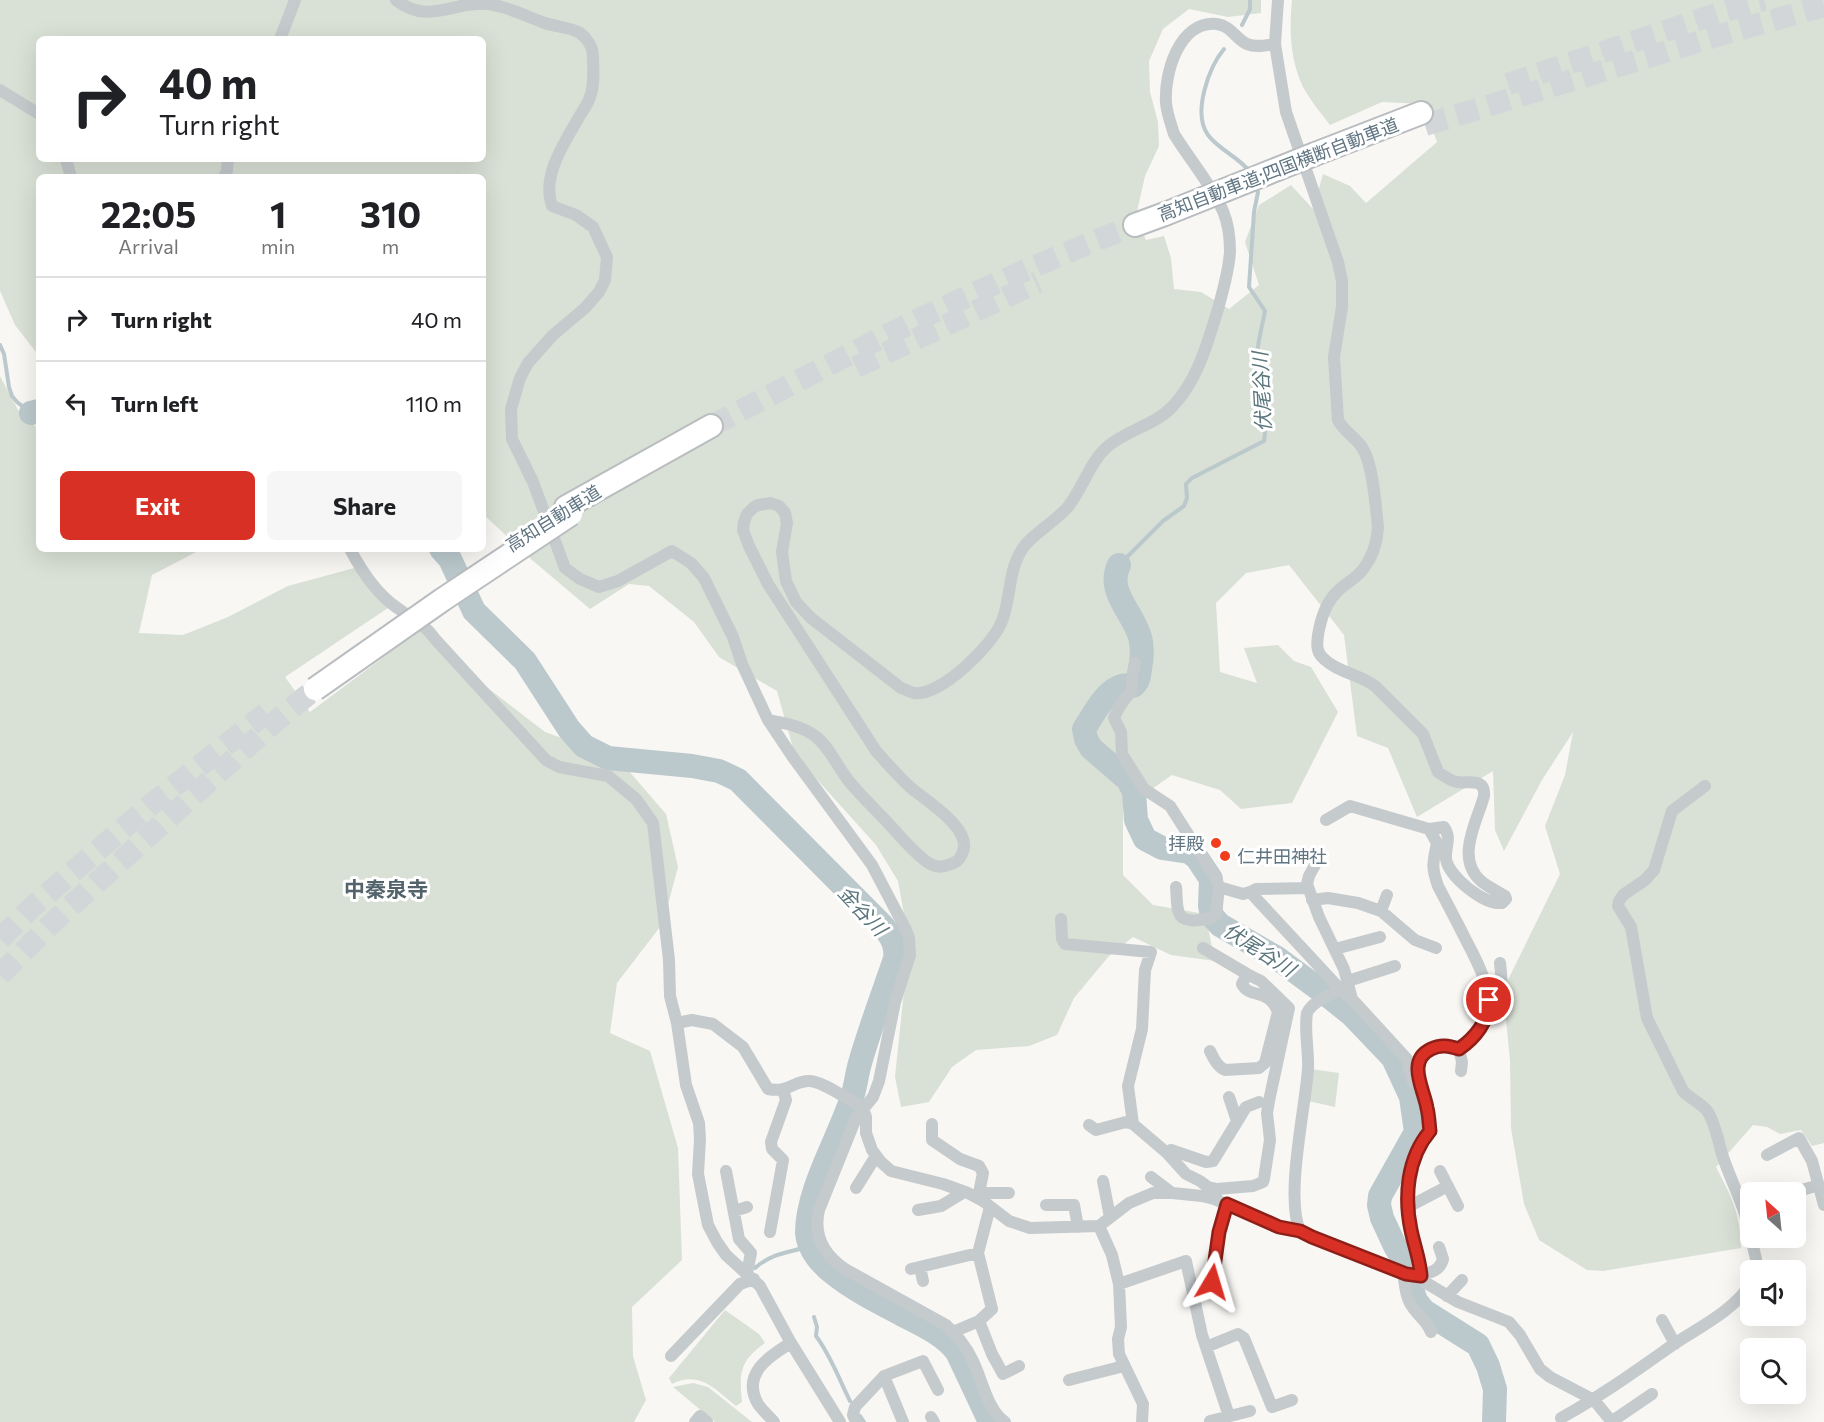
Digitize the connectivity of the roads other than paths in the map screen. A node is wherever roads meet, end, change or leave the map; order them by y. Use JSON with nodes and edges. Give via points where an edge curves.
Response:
{"nodes":[{"id":1,"x":295,"y":0,"type":"edge"},
{"id":2,"x":396,"y":0,"type":"edge"},
{"id":3,"x":1278,"y":0,"type":"edge"},
{"id":4,"x":281,"y":36,"type":"edge"},
{"id":5,"x":1275,"y":44,"type":"junction"},
{"id":6,"x":0,"y":90,"type":"edge"},
{"id":7,"x":36,"y":112,"type":"edge"},
{"id":8,"x":1423,"y":119,"type":"tunnel mouth"},
{"id":9,"x":1137,"y":230,"type":"tunnel mouth"},
{"id":10,"x":714,"y":430,"type":"tunnel mouth"},
{"id":11,"x":352,"y":552,"type":"edge"},
{"id":12,"x":1135,"y":663,"type":"dead end"},
{"id":13,"x":312,"y":685,"type":"tunnel mouth"},
{"id":14,"x":768,"y":720,"type":"junction"},
{"id":15,"x":1705,"y":786,"type":"dead end"},
{"id":16,"x":1326,"y":820,"type":"dead end"},
{"id":17,"x":1429,"y":829,"type":"junction"},
{"id":18,"x":1315,"y":865,"type":"dead end"},
{"id":19,"x":1176,"y":887,"type":"dead end"},
{"id":20,"x":1219,"y":887,"type":"junction"},
{"id":21,"x":1250,"y":892,"type":"junction"},
{"id":22,"x":1310,"y":894,"type":"junction"},
{"id":23,"x":1387,"y":895,"type":"dead end"},
{"id":24,"x":1381,"y":911,"type":"junction"},
{"id":25,"x":1060,"y":919,"type":"dead end"},
{"id":26,"x":1380,"y":937,"type":"dead end"},
{"id":27,"x":1203,"y":948,"type":"dead end"},
{"id":28,"x":1436,"y":948,"type":"dead end"},
{"id":29,"x":1335,"y":950,"type":"junction"},
{"id":30,"x":1500,"y":963,"type":"dead end"},
{"id":31,"x":1395,"y":966,"type":"dead end"},
{"id":32,"x":1247,"y":974,"type":"junction"},
{"id":33,"x":1336,"y":991,"type":"junction"},
{"id":34,"x":1488,"y":1011,"type":"junction"},
{"id":35,"x":677,"y":1023,"type":"junction"},
{"id":36,"x":1459,"y":1049,"type":"junction"},
{"id":37,"x":1210,"y":1051,"type":"dead end"},
{"id":38,"x":1461,"y":1071,"type":"dead end"},
{"id":39,"x":783,"y":1090,"type":"junction"},
{"id":40,"x":1229,"y":1097,"type":"dead end"},
{"id":41,"x":1259,"y":1102,"type":"dead end"},
{"id":42,"x":860,"y":1106,"type":"junction"},
{"id":43,"x":1296,"y":1112,"type":"dead end"},
{"id":44,"x":1237,"y":1121,"type":"junction"},
{"id":45,"x":932,"y":1124,"type":"dead end"},
{"id":46,"x":1133,"y":1124,"type":"junction"},
{"id":47,"x":1089,"y":1125,"type":"dead end"},
{"id":48,"x":1300,"y":1133,"type":"junction"},
{"id":49,"x":1424,"y":1139,"type":"junction"},
{"id":50,"x":1167,"y":1153,"type":"junction"},
{"id":51,"x":1767,"y":1155,"type":"dead end"},
{"id":52,"x":876,"y":1156,"type":"junction"},
{"id":53,"x":726,"y":1171,"type":"dead end"},
{"id":54,"x":1440,"y":1171,"type":"dead end"},
{"id":55,"x":1151,"y":1178,"type":"dead end"},
{"id":56,"x":1103,"y":1182,"type":"dead end"},
{"id":57,"x":1819,"y":1185,"type":"junction"},
{"id":58,"x":1448,"y":1186,"type":"junction"},
{"id":59,"x":856,"y":1188,"type":"dead end"},
{"id":60,"x":1806,"y":1189,"type":"edge"},
{"id":61,"x":964,"y":1192,"type":"junction"},
{"id":62,"x":1172,"y":1193,"type":"junction"},
{"id":63,"x":1009,"y":1194,"type":"dead end"},
{"id":64,"x":1216,"y":1194,"type":"junction"},
{"id":65,"x":978,"y":1198,"type":"junction"},
{"id":66,"x":1740,"y":1199,"type":"edge"},
{"id":67,"x":1227,"y":1204,"type":"junction"},
{"id":68,"x":1046,"y":1205,"type":"dead end"},
{"id":69,"x":1824,"y":1205,"type":"edge"},
{"id":70,"x":1458,"y":1206,"type":"dead end"},
{"id":71,"x":747,"y":1207,"type":"dead end"},
{"id":72,"x":990,"y":1207,"type":"junction"},
{"id":73,"x":1408,"y":1207,"type":"junction"},
{"id":74,"x":918,"y":1210,"type":"dead end"},
{"id":75,"x":734,"y":1211,"type":"junction"},
{"id":76,"x":1110,"y":1217,"type":"junction"},
{"id":77,"x":1099,"y":1226,"type":"junction"},
{"id":78,"x":1078,"y":1227,"type":"junction"},
{"id":79,"x":1300,"y":1231,"type":"junction"},
{"id":80,"x":770,"y":1232,"type":"dead end"},
{"id":81,"x":1439,"y":1247,"type":"dead end"},
{"id":82,"x":978,"y":1252,"type":"junction"},
{"id":83,"x":731,"y":1269,"type":"dead end"},
{"id":84,"x":1411,"y":1275,"type":"junction"},
{"id":85,"x":749,"y":1278,"type":"junction"},
{"id":86,"x":1462,"y":1280,"type":"dead end"},
{"id":87,"x":923,"y":1281,"type":"dead end"},
{"id":88,"x":1212,"y":1282,"type":"dead end"},
{"id":89,"x":1119,"y":1284,"type":"junction"},
{"id":90,"x":1447,"y":1296,"type":"junction"},
{"id":91,"x":1740,"y":1298,"type":"edge"},
{"id":92,"x":1662,"y":1320,"type":"dead end"},
{"id":93,"x":979,"y":1321,"type":"junction"},
{"id":94,"x":953,"y":1332,"type":"junction"},
{"id":95,"x":1431,"y":1332,"type":"dead end"},
{"id":96,"x":791,"y":1343,"type":"junction"},
{"id":97,"x":1675,"y":1344,"type":"junction"},
{"id":98,"x":1206,"y":1347,"type":"junction"},
{"id":99,"x":671,"y":1356,"type":"dead end"},
{"id":100,"x":1019,"y":1366,"type":"dead end"},
{"id":101,"x":1124,"y":1366,"type":"junction"},
{"id":102,"x":884,"y":1376,"type":"junction"},
{"id":103,"x":1070,"y":1380,"type":"dead end"},
{"id":104,"x":938,"y":1390,"type":"dead end"},
{"id":105,"x":1652,"y":1394,"type":"dead end"},
{"id":106,"x":1292,"y":1400,"type":"dead end"},
{"id":107,"x":1594,"y":1400,"type":"junction"},
{"id":108,"x":1250,"y":1411,"type":"dead end"},
{"id":109,"x":1229,"y":1416,"type":"junction"},
{"id":110,"x":1561,"y":1418,"type":"dead end"},
{"id":111,"x":1210,"y":1421,"type":"edge"},
{"id":112,"x":695,"y":1422,"type":"edge"},
{"id":113,"x":707,"y":1422,"type":"edge"},
{"id":114,"x":774,"y":1422,"type":"edge"},
{"id":115,"x":840,"y":1422,"type":"edge"},
{"id":116,"x":856,"y":1422,"type":"edge"},
{"id":117,"x":903,"y":1422,"type":"edge"},
{"id":118,"x":1005,"y":1422,"type":"edge"},
{"id":119,"x":1142,"y":1422,"type":"edge"},
{"id":120,"x":1612,"y":1422,"type":"edge"}],
"edges":[{"from":1,"to":4,"type":"street"},
{"from":2,"to":14,"type":"street","via":[[406,8],[430,12],[488,4],[578,32],[593,50],[590,98],[551,174],[548,195],[552,206],[593,227],[607,257],[605,280],[585,308],[528,363],[511,409],[512,439],[533,482],[565,568],[580,579],[599,587],[618,581],[672,550],[691,563],[704,578]]},
{"from":3,"to":5,"type":"street"},
{"from":5,"to":14,"type":"street","via":[[1246,44],[1227,27],[1216,24],[1197,27],[1178,49],[1167,74],[1170,121],[1174,134],[1223,212],[1230,239],[1224,288],[1203,356],[1173,406],[1106,447],[1066,508],[1027,544],[1012,570],[999,629],[976,657],[928,691],[914,693],[901,688],[796,602],[786,581],[782,552],[787,523],[779,506],[758,505],[747,514],[743,530],[768,584],[876,751],[960,831],[964,851],[960,857],[945,866],[928,863],[849,780],[817,737]]},
{"from":5,"to":17,"type":"street","via":[[1286,112],[1342,281],[1334,357],[1339,423],[1363,447],[1369,459],[1378,528],[1366,566],[1327,605],[1318,648],[1329,663],[1369,681],[1414,723],[1426,740],[1438,772],[1456,782],[1483,786],[1469,861],[1477,877],[1505,896],[1504,901],[1487,900],[1456,876],[1446,859],[1448,833],[1444,827]]},
{"from":6,"to":7,"type":"street"},
{"from":8,"to":9,"type":"highway","name":"高知自動車道;四国横断自動車道"},
{"from":10,"to":13,"type":"highway","name":"高知自動車道","bridge":true,"via":[[569,511]]},
{"from":11,"to":35,"type":"street","via":[[374,585],[394,606],[427,627],[546,760],[559,767],[608,776],[636,799],[653,823],[670,996]]},
{"from":12,"to":20,"type":"street","via":[[1132,685],[1114,718],[1121,732],[1122,754],[1144,789],[1170,806]]},
{"from":14,"to":42,"type":"street","via":[[872,865],[909,938],[909,963],[895,1002],[879,1081],[873,1097]]},
{"from":15,"to":66,"type":"street","via":[[1672,811],[1654,870],[1623,895],[1618,906],[1631,927],[1647,1018],[1683,1090],[1708,1113]]},
{"from":16,"to":17,"type":"street","via":[[1350,806]]},
{"from":17,"to":34,"type":"street","via":[[1437,843],[1433,858],[1438,886],[1484,976]]},
{"from":18,"to":22,"type":"street","via":[[1308,880]]},
{"from":19,"to":20,"type":"street","via":[[1179,914],[1194,920],[1213,917]]},
{"from":20,"to":21,"type":"street","via":[[1243,894]]},
{"from":21,"to":22,"type":"street","via":[[1256,889]]},
{"from":21,"to":33,"type":"street"},
{"from":22,"to":24,"type":"street"},
{"from":22,"to":29,"type":"street"},
{"from":23,"to":24,"type":"street"},
{"from":24,"to":28,"type":"street","via":[[1415,940]]},
{"from":25,"to":46,"type":"street","via":[[1065,944],[1151,952],[1145,970],[1142,1029],[1128,1086]]},
{"from":26,"to":29,"type":"street"},
{"from":27,"to":32,"type":"street"},
{"from":29,"to":33,"type":"street"},
{"from":30,"to":34,"type":"street","via":[[1501,995]]},
{"from":31,"to":33,"type":"street"},
{"from":32,"to":37,"type":"street","via":[[1243,988],[1269,999],[1278,1012],[1265,1063],[1259,1068],[1225,1070]]},
{"from":32,"to":64,"type":"street","via":[[1286,1003],[1290,1013],[1267,1113],[1270,1140],[1263,1182]]},
{"from":33,"to":48,"type":"street","via":[[1307,1013],[1308,1067]]},
{"from":33,"to":49,"type":"street","via":[[1352,999],[1407,1059]]},
{"from":34,"to":36,"type":"street","via":[[1476,1034]]},
{"from":35,"to":39,"type":"street","via":[[692,1020],[713,1024],[743,1047],[765,1087]]},
{"from":35,"to":85,"type":"street","via":[[686,1085],[699,1123],[698,1174],[708,1225],[721,1249]]},
{"from":36,"to":38,"type":"street"},
{"from":36,"to":49,"type":"street","via":[[1438,1046],[1419,1062],[1430,1131]]},
{"from":39,"to":42,"type":"street","via":[[801,1082],[817,1082]]},
{"from":39,"to":80,"type":"street","via":[[786,1100],[771,1143],[783,1160]]},
{"from":40,"to":44,"type":"street"},
{"from":41,"to":44,"type":"street","via":[[1246,1107]]},
{"from":42,"to":52,"type":"street"},
{"from":42,"to":94,"type":"street","via":[[819,1210],[817,1221],[823,1246],[831,1259],[845,1269]]},
{"from":43,"to":48,"type":"street","via":[[1295,1133]]},
{"from":44,"to":50,"type":"street","via":[[1213,1161],[1171,1150]]},
{"from":45,"to":65,"type":"street","via":[[932,1140],[960,1159],[980,1166],[983,1173]]},
{"from":46,"to":47,"type":"street","via":[[1126,1122],[1096,1130]]},
{"from":46,"to":50,"type":"street"},
{"from":48,"to":79,"type":"street","via":[[1294,1209]]},
{"from":49,"to":73,"type":"street","via":[[1410,1174]]},
{"from":50,"to":64,"type":"street","via":[[1186,1174]]},
{"from":51,"to":57,"type":"street","via":[[1799,1138]]},
{"from":52,"to":59,"type":"street"},
{"from":52,"to":61,"type":"street","via":[[891,1171]]},
{"from":53,"to":75,"type":"street"},
{"from":54,"to":58,"type":"street"},
{"from":55,"to":62,"type":"street"},
{"from":56,"to":76,"type":"street"},
{"from":57,"to":60,"type":"street"},
{"from":57,"to":69,"type":"street"},
{"from":58,"to":70,"type":"street"},
{"from":58,"to":73,"type":"street"},
{"from":61,"to":65,"type":"street"},
{"from":61,"to":74,"type":"street","via":[[941,1206]]},
{"from":62,"to":64,"type":"street"},
{"from":62,"to":76,"type":"street","via":[[1142,1197]]},
{"from":63,"to":65,"type":"street","via":[[987,1193]]},
{"from":64,"to":67,"type":"street"},
{"from":65,"to":72,"type":"street"},
{"from":67,"to":79,"type":"street","via":[[1279,1227]]},
{"from":67,"to":88,"type":"street"},
{"from":68,"to":78,"type":"street","via":[[1074,1205]]},
{"from":71,"to":75,"type":"street"},
{"from":72,"to":78,"type":"street","via":[[1009,1221],[1030,1228]]},
{"from":72,"to":82,"type":"street"},
{"from":73,"to":84,"type":"street","via":[[1420,1267]]},
{"from":75,"to":85,"type":"street","via":[[739,1239],[751,1253]]},
{"from":76,"to":77,"type":"street"},
{"from":77,"to":78,"type":"street"},
{"from":77,"to":89,"type":"street"},
{"from":79,"to":84,"type":"street"},
{"from":81,"to":84,"type":"street","via":[[1443,1259],[1439,1267]]},
{"from":82,"to":87,"type":"street","via":[[915,1268]]},
{"from":82,"to":93,"type":"street","via":[[992,1309]]},
{"from":83,"to":85,"type":"street"},
{"from":84,"to":90,"type":"street"},
{"from":84,"to":95,"type":"street","via":[[1408,1300],[1427,1321]]},
{"from":85,"to":96,"type":"street","via":[[760,1286]]},
{"from":85,"to":99,"type":"street"},
{"from":86,"to":90,"type":"street"},
{"from":89,"to":98,"type":"street","via":[[1186,1262]]},
{"from":89,"to":101,"type":"street","via":[[1118,1339]]},
{"from":90,"to":107,"type":"street","via":[[1509,1322],[1543,1372]]},
{"from":91,"to":97,"type":"street"},
{"from":92,"to":97,"type":"street"},
{"from":93,"to":94,"type":"street"},
{"from":93,"to":100,"type":"street","via":[[1003,1374]]},
{"from":94,"to":118,"type":"street","via":[[974,1361],[994,1412]]},
{"from":96,"to":114,"type":"street","via":[[761,1364],[755,1377],[758,1404]]},
{"from":96,"to":115,"type":"street"},
{"from":97,"to":107,"type":"street"},
{"from":98,"to":106,"type":"street","via":[[1238,1334],[1245,1338],[1272,1407]]},
{"from":98,"to":109,"type":"street"},
{"from":101,"to":103,"type":"street"},
{"from":101,"to":119,"type":"street","via":[[1143,1404]]},
{"from":102,"to":104,"type":"street","via":[[923,1361]]},
{"from":102,"to":116,"type":"street","via":[[855,1407]]},
{"from":102,"to":117,"type":"street"},
{"from":105,"to":120,"type":"street"},
{"from":107,"to":110,"type":"street"},
{"from":107,"to":120,"type":"street"},
{"from":108,"to":109,"type":"street"},
{"from":109,"to":111,"type":"street"},
{"from":112,"to":113,"type":"street","via":[[700,1416]]}]}
